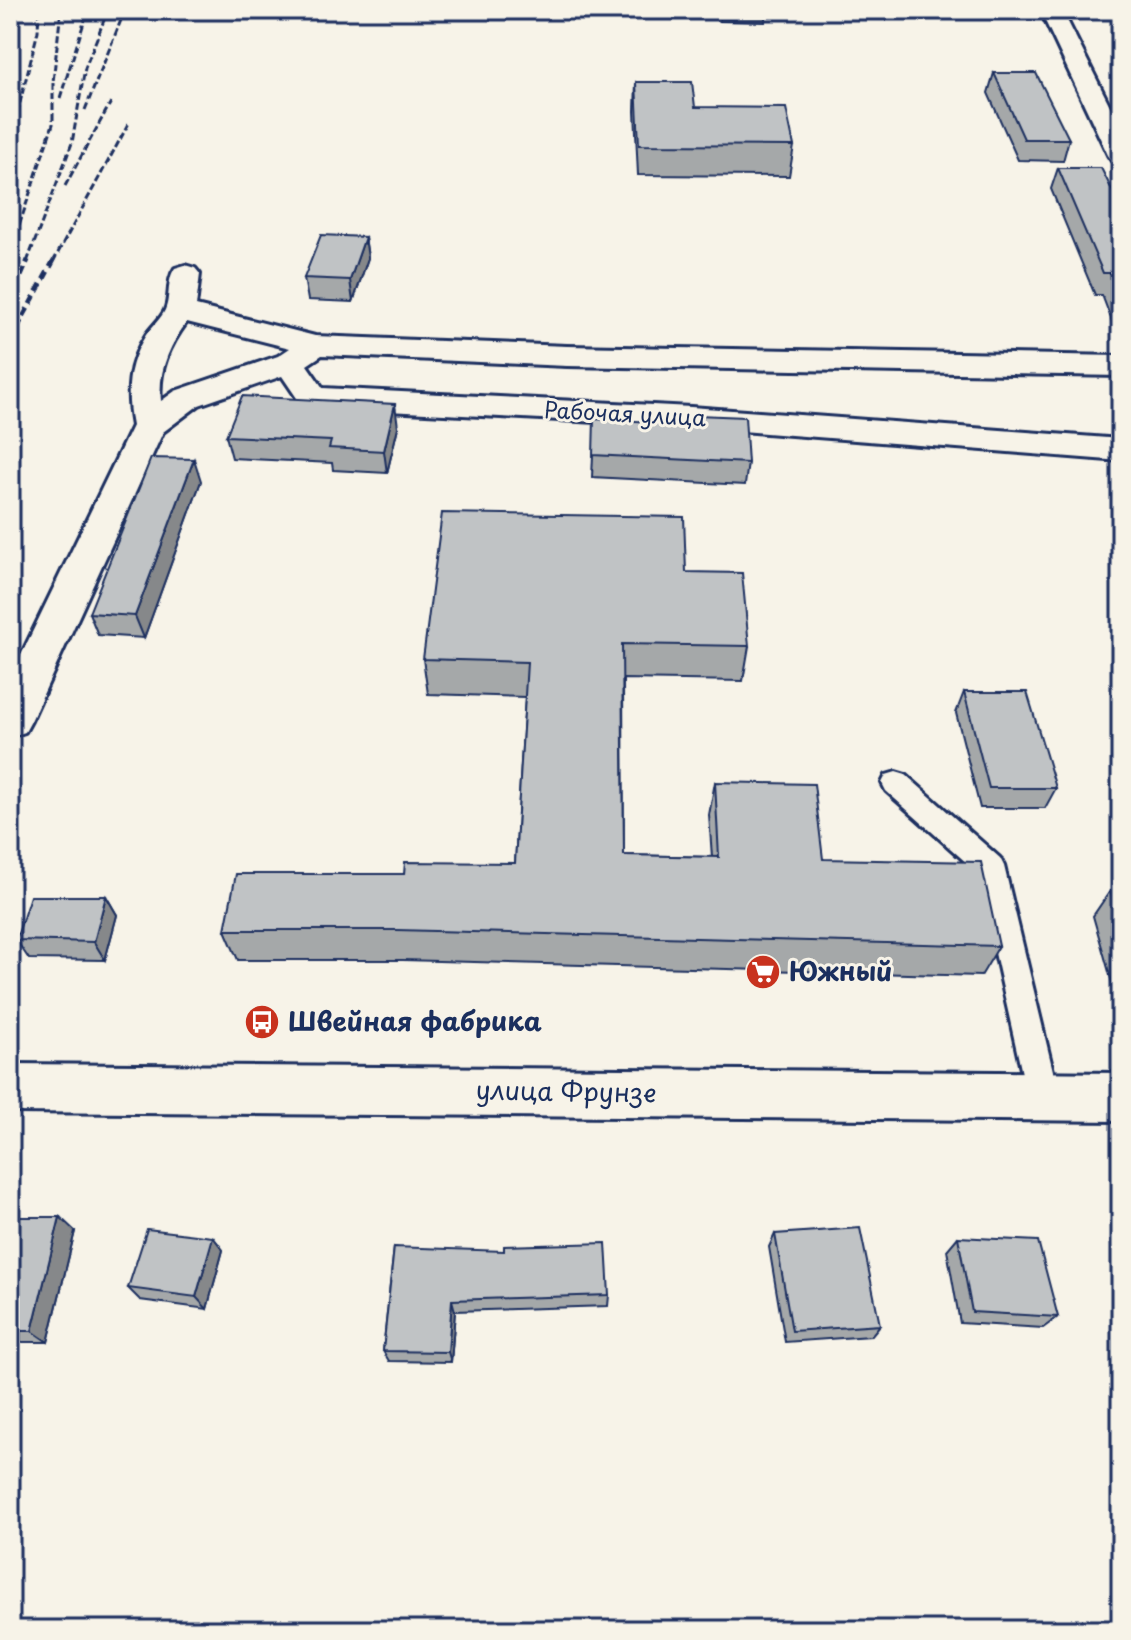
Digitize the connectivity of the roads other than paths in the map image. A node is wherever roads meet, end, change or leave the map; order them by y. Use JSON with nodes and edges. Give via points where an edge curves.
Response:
{"nodes":[{"id":1,"x":1051,"y":10,"type":"edge"},
{"id":2,"x":1094,"y":100,"type":"junction"},
{"id":3,"x":1121,"y":107,"type":"edge"},
{"id":4,"x":1121,"y":155,"type":"edge"},
{"id":5,"x":185,"y":274,"type":"dead end"},
{"id":6,"x":180,"y":311,"type":"junction"},
{"id":7,"x":302,"y":354,"type":"junction"},
{"id":8,"x":1121,"y":366,"type":"edge"},
{"id":9,"x":149,"y":426,"type":"junction"},
{"id":10,"x":1121,"y":450,"type":"edge"},
{"id":11,"x":10,"y":721,"type":"edge"},
{"id":12,"x":896,"y":783,"type":"dead end"},
{"id":13,"x":10,"y":1088,"type":"edge"},
{"id":14,"x":1043,"y":1096,"type":"junction"},
{"id":15,"x":1121,"y":1097,"type":"edge"}],
"edges":[{"from":1,"to":2,"type":"street"},
{"from":2,"to":3,"type":"street"},
{"from":2,"to":4,"type":"street"},
{"from":5,"to":6,"type":"street"},
{"from":6,"to":7,"type":"street"},
{"from":6,"to":9,"type":"street","via":[[157,337],[144,371]]},
{"from":7,"to":8,"type":"street"},
{"from":7,"to":9,"type":"street","via":[[187,398]]},
{"from":7,"to":10,"type":"street","name":"Рабочая улица","via":[[313,397],[691,417]]},
{"from":9,"to":11,"type":"street"},
{"from":12,"to":14,"type":"lane","via":[[990,866]]},
{"from":13,"to":14,"type":"street","name":"улица Фрунзе"},
{"from":14,"to":15,"type":"street","name":"улица Фрунзе"}]}
